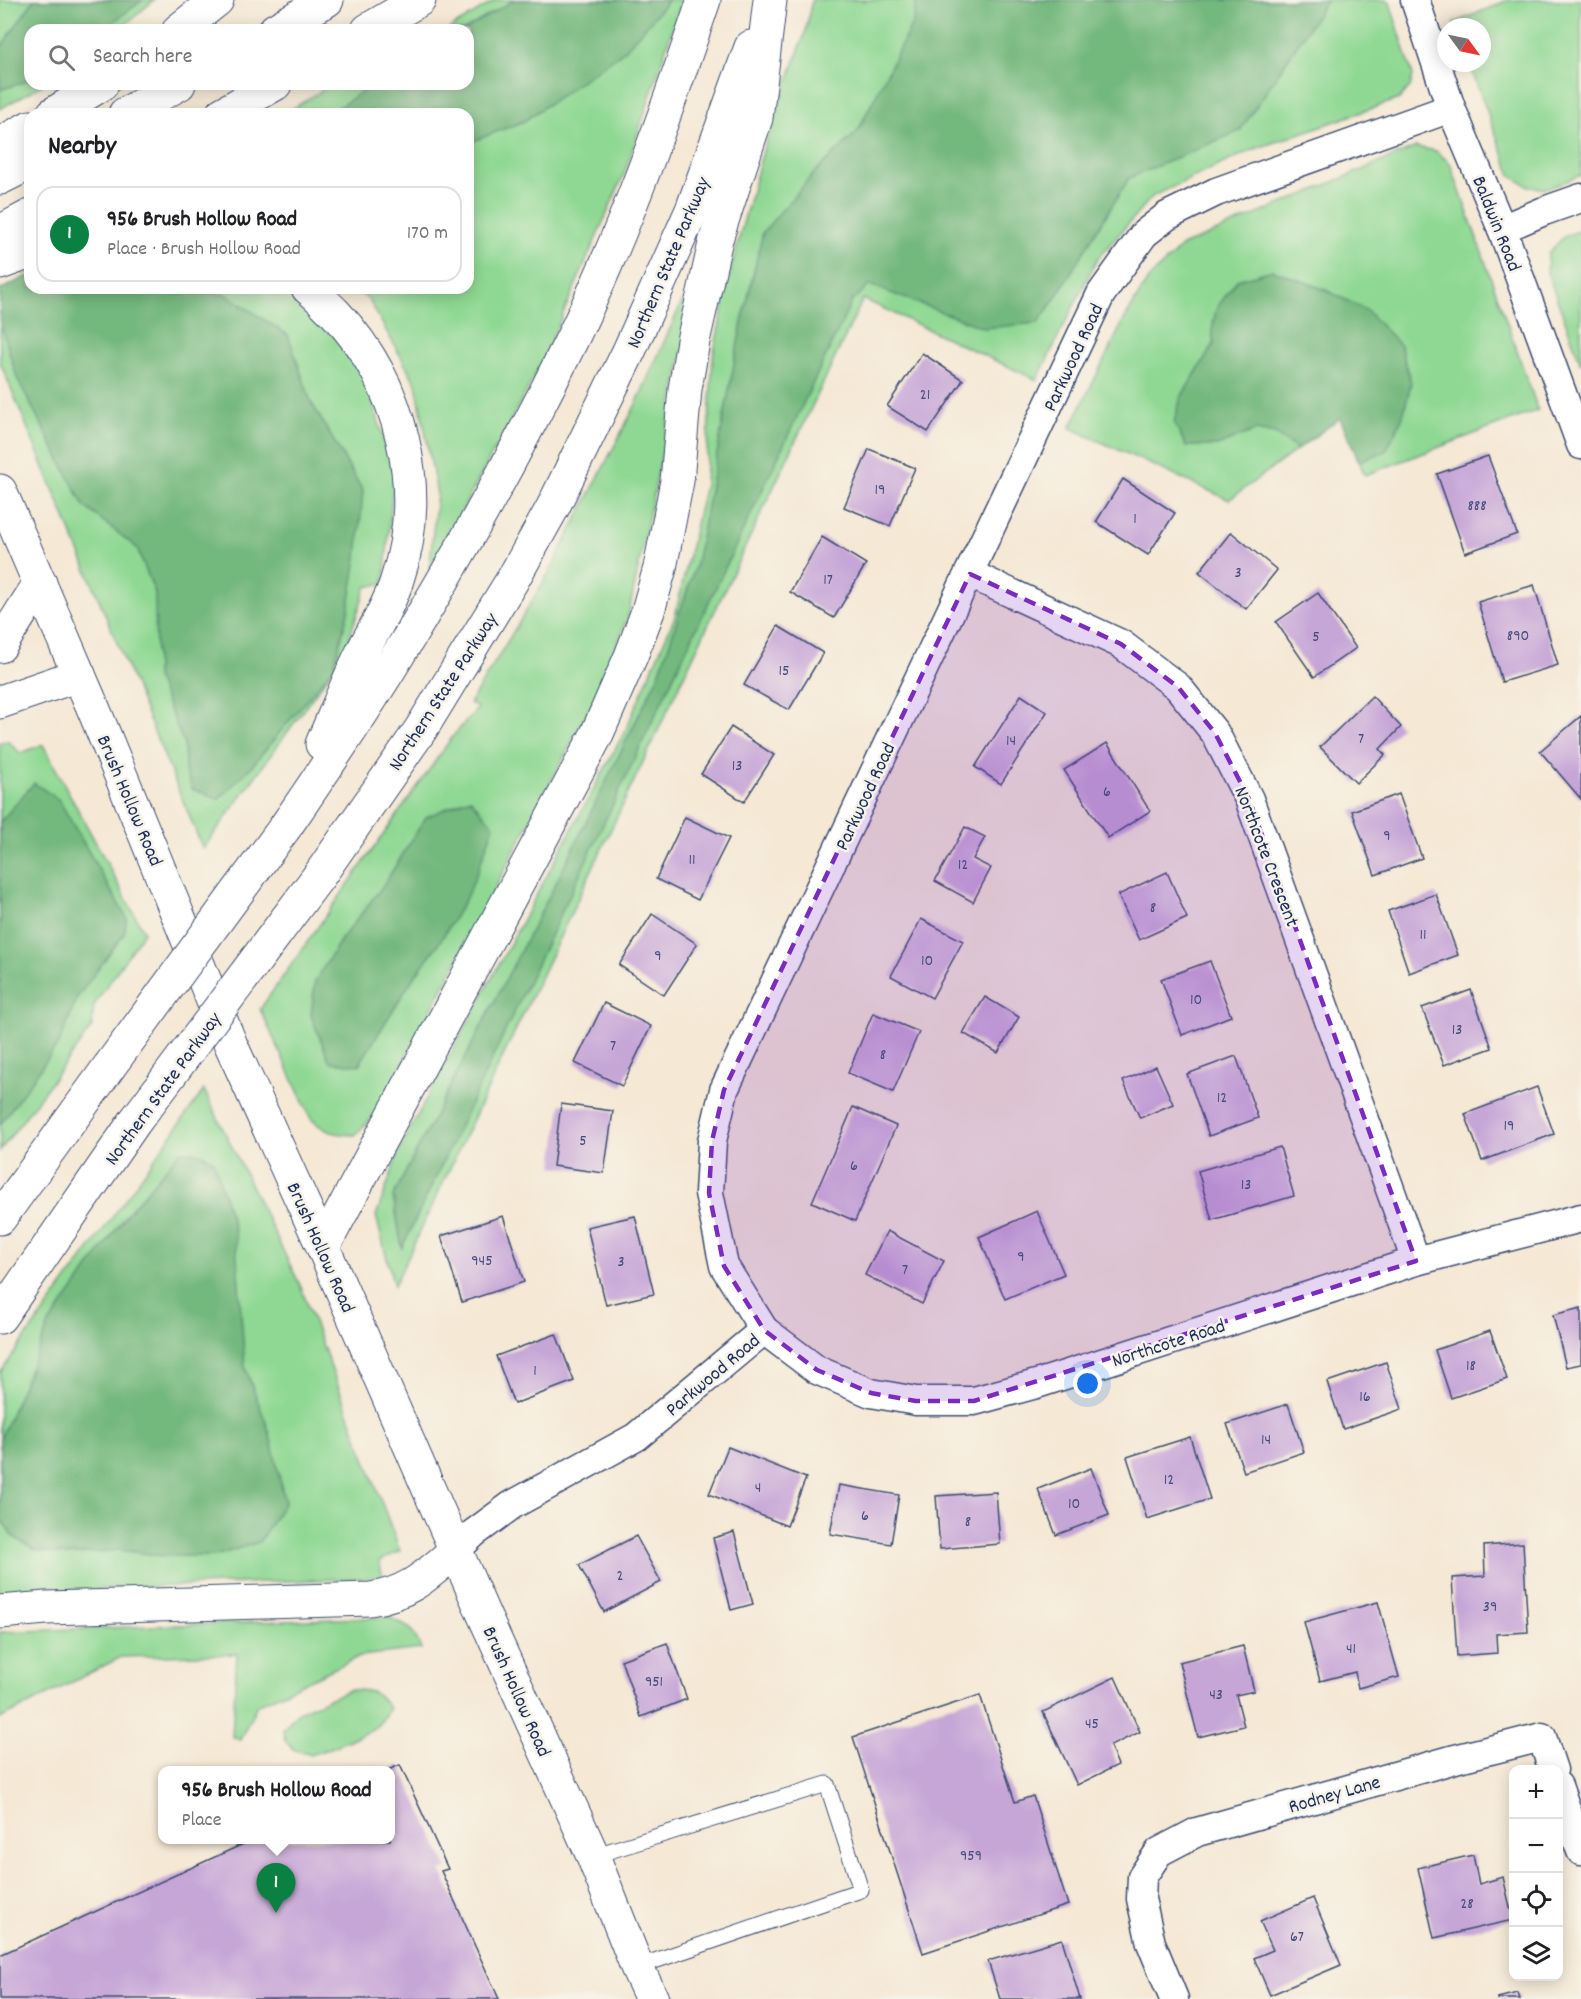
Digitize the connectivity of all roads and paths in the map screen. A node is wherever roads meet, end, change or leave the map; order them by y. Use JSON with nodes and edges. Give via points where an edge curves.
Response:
{"nodes":[{"id":1,"x":218,"y":0,"type":"edge"},
{"id":2,"x":327,"y":0,"type":"edge"},
{"id":3,"x":419,"y":0,"type":"edge"},
{"id":4,"x":704,"y":0,"type":"edge"},
{"id":5,"x":768,"y":0,"type":"edge"},
{"id":6,"x":1415,"y":0,"type":"edge"},
{"id":7,"x":187,"y":24,"type":"edge"},
{"id":8,"x":285,"y":24,"type":"edge"},
{"id":9,"x":378,"y":24,"type":"edge"},
{"id":10,"x":92,"y":90,"type":"edge"},
{"id":11,"x":168,"y":90,"type":"edge"},
{"id":12,"x":264,"y":90,"type":"edge"},
{"id":13,"x":63,"y":108,"type":"edge"},
{"id":14,"x":136,"y":108,"type":"edge"},
{"id":15,"x":233,"y":108,"type":"edge"},
{"id":16,"x":1450,"y":108,"type":"junction"},
{"id":17,"x":24,"y":130,"type":"edge"},
{"id":18,"x":0,"y":144,"type":"edge"},
{"id":19,"x":24,"y":166,"type":"edge"},
{"id":20,"x":0,"y":178,"type":"edge"},
{"id":21,"x":1581,"y":198,"type":"edge"},
{"id":22,"x":1502,"y":229,"type":"junction"},
{"id":23,"x":24,"y":254,"type":"edge"},
{"id":24,"x":0,"y":263,"type":"edge"},
{"id":25,"x":314,"y":294,"type":"edge"},
{"id":26,"x":1581,"y":446,"type":"edge"},
{"id":27,"x":0,"y":491,"type":"edge"},
{"id":28,"x":969,"y":574,"type":"junction"},
{"id":29,"x":40,"y":583,"type":"junction"},
{"id":30,"x":0,"y":646,"type":"edge"},
{"id":31,"x":79,"y":675,"type":"junction"},
{"id":32,"x":0,"y":702,"type":"edge"},
{"id":33,"x":286,"y":826,"type":"junction"},
{"id":34,"x":0,"y":1218,"type":"edge"},
{"id":35,"x":1581,"y":1218,"type":"edge"},
{"id":36,"x":323,"y":1247,"type":"junction"},
{"id":37,"x":1416,"y":1261,"type":"junction"},
{"id":38,"x":0,"y":1317,"type":"edge"},
{"id":39,"x":764,"y":1330,"type":"junction"},
{"id":40,"x":455,"y":1551,"type":"junction"},
{"id":41,"x":0,"y":1612,"type":"edge"},
{"id":42,"x":1551,"y":1765,"type":"edge"},
{"id":43,"x":1563,"y":1800,"type":"edge"},
{"id":44,"x":1581,"y":1851,"type":"edge"},
{"id":45,"x":593,"y":1856,"type":"junction"},
{"id":46,"x":637,"y":1967,"type":"junction"},
{"id":47,"x":652,"y":1999,"type":"edge"},
{"id":48,"x":1174,"y":1999,"type":"edge"}],
"edges":[{"from":1,"to":7,"type":"main road"},
{"from":2,"to":8,"type":"main road"},
{"from":3,"to":9,"type":"main road"},
{"from":4,"to":33,"type":"main road","via":[[638,184],[569,344],[498,483],[422,616]]},
{"from":5,"to":36,"type":"main road","via":[[756,118],[716,238],[702,296],[685,389],[677,481],[648,611],[596,736]]},
{"from":5,"to":38,"type":"main road","name":"Northern State Parkway","bridge":true,"via":[[692,210],[553,507],[501,598],[421,729],[319,876],[136,1120]]},
{"from":6,"to":16,"type":"street","name":"Baldwin Road"},
{"from":10,"to":13,"type":"main road"},
{"from":11,"to":14,"type":"main road"},
{"from":12,"to":15,"type":"main road"},
{"from":16,"to":22,"type":"street","name":"Baldwin Road"},
{"from":16,"to":28,"type":"street","name":"Parkwood Road","via":[[1216,192],[1167,216],[1144,234],[1101,294]]},
{"from":17,"to":18,"type":"main road"},
{"from":19,"to":20,"type":"main road"},
{"from":21,"to":22,"type":"street"},
{"from":22,"to":26,"type":"street","name":"Baldwin Road"},
{"from":23,"to":24,"type":"main road"},
{"from":25,"to":33,"type":"main road","via":[[352,332],[384,384],[404,440],[409,500],[404,552],[396,582]]},
{"from":27,"to":29,"type":"main road","name":"Brush Hollow Road"},
{"from":28,"to":37,"type":"street","name":"Northcote Crescent","via":[[1121,644],[1178,687],[1215,733],[1249,799]]},
{"from":28,"to":39,"type":"street","name":"Parkwood Road","via":[[724,1090],[712,1141],[709,1193],[724,1266]]},
{"from":29,"to":30,"type":"main road"},
{"from":29,"to":31,"type":"main road","name":"Brush Hollow Road"},
{"from":31,"to":32,"type":"main road"},
{"from":31,"to":36,"type":"main road","name":"Brush Hollow Road","via":[[231,1045]]},
{"from":33,"to":34,"type":"main road","bridge":true},
{"from":35,"to":37,"type":"street","name":"Northcote Road"},
{"from":36,"to":40,"type":"main road","name":"Brush Hollow Road"},
{"from":37,"to":39,"type":"street","name":"Northcote Road","via":[[974,1401],[916,1401],[871,1393],[817,1370]]},
{"from":39,"to":40,"type":"street","name":"Parkwood Road","via":[[636,1437],[512,1505]]},
{"from":40,"to":41,"type":"main road","via":[[414,1585],[387,1597]]},
{"from":40,"to":45,"type":"main road","name":"Brush Hollow Road"},
{"from":42,"to":48,"type":"street","name":"Rodney Lane","via":[[1542,1737],[1197,1832],[1159,1852],[1142,1877],[1141,1899],[1151,1943]]},
{"from":43,"to":44,"type":"street"},
{"from":45,"to":46,"type":"main road","name":"Brush Hollow Road"},
{"from":45,"to":46,"type":"lane","via":[[827,1784],[861,1890]]},
{"from":46,"to":47,"type":"main road","name":"Brush Hollow Road"}]}
